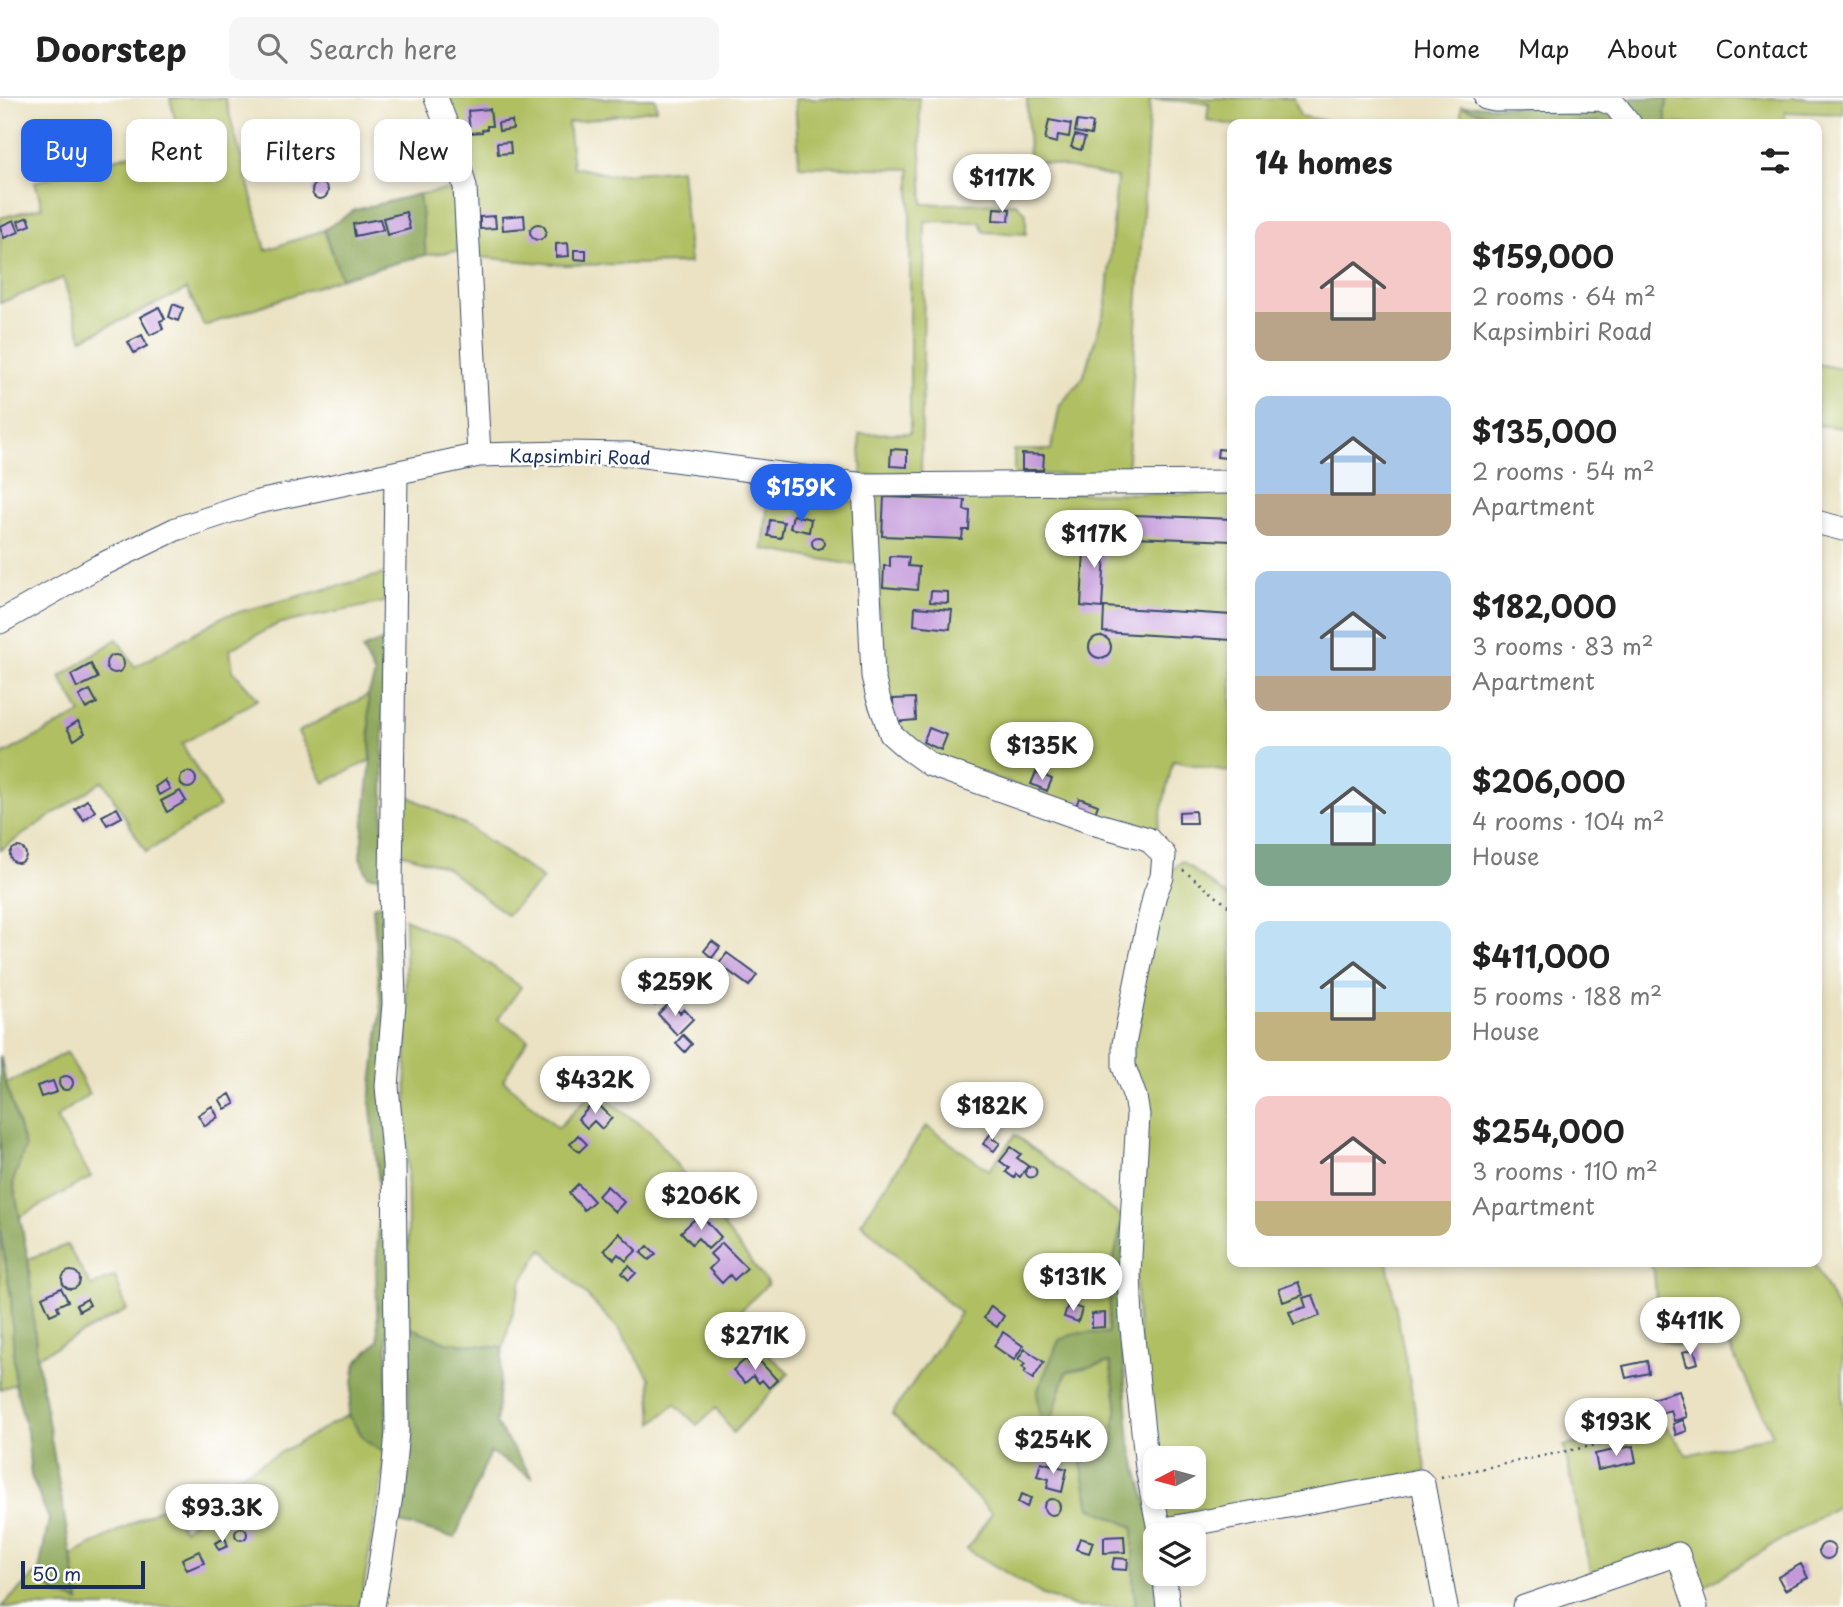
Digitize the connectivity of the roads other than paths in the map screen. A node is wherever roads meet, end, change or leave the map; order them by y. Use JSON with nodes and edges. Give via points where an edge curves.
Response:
{"nodes":[{"id":1,"x":436,"y":98,"type":"edge"},
{"id":2,"x":1486,"y":98,"type":"edge"},
{"id":3,"x":1626,"y":119,"type":"edge"},
{"id":4,"x":479,"y":455,"type":"junction"},
{"id":5,"x":396,"y":474,"type":"junction"},
{"id":6,"x":1227,"y":482,"type":"edge"},
{"id":7,"x":864,"y":485,"type":"junction"},
{"id":8,"x":1822,"y":524,"type":"edge"},
{"id":9,"x":1843,"y":529,"type":"edge"},
{"id":10,"x":0,"y":622,"type":"edge"},
{"id":11,"x":1158,"y":1523,"type":"edge"},
{"id":12,"x":1206,"y":1524,"type":"edge"},
{"id":13,"x":1166,"y":1586,"type":"edge"},
{"id":14,"x":373,"y":1607,"type":"edge"},
{"id":15,"x":1168,"y":1607,"type":"edge"},
{"id":16,"x":1446,"y":1607,"type":"edge"},
{"id":17,"x":1524,"y":1607,"type":"edge"},
{"id":18,"x":1696,"y":1607,"type":"edge"}],
"edges":[{"from":1,"to":4,"type":"street","via":[[465,187]]},
{"from":2,"to":3,"type":"street","via":[[1600,99],[1615,105]]},
{"from":4,"to":5,"type":"street","name":"Kapsimbiri Road"},
{"from":4,"to":7,"type":"street","name":"Kapsimbiri Road","via":[[628,454]]},
{"from":5,"to":10,"type":"street","name":"Kapsimbiri Road","via":[[258,502],[176,529]]},
{"from":5,"to":14,"type":"street","via":[[394,1004],[387,1086],[394,1164],[397,1432]]},
{"from":6,"to":7,"type":"street","name":"Kapsimbiri Road"},
{"from":7,"to":11,"type":"street","via":[[873,676],[891,733],[931,765],[1148,839],[1164,855],[1124,1044],[1124,1067],[1138,1115],[1129,1274],[1133,1360]]},
{"from":8,"to":9,"type":"street"},
{"from":12,"to":16,"type":"street","via":[[1420,1481]]},
{"from":13,"to":15,"type":"street"},
{"from":17,"to":18,"type":"street","via":[[1678,1554]]}]}
